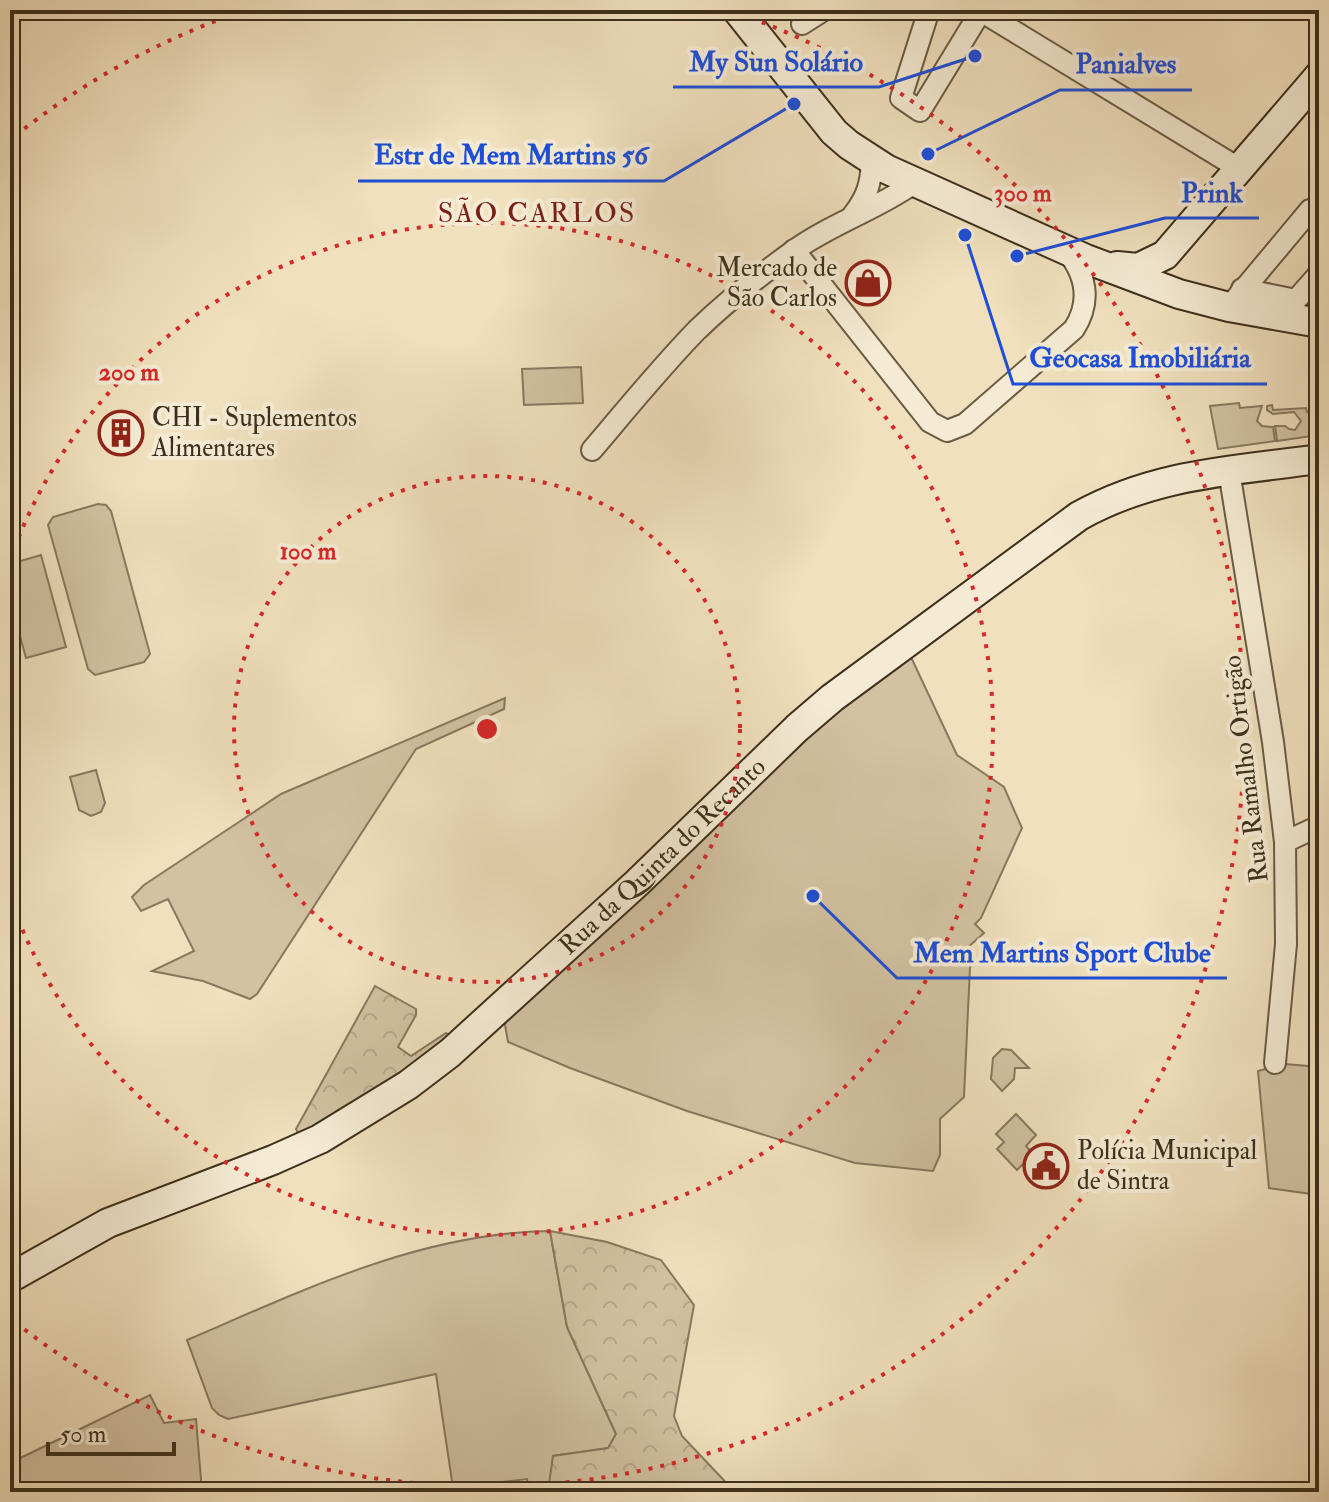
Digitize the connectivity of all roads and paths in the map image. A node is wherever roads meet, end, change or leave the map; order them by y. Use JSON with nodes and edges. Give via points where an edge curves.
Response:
{"nodes":[{"id":1,"x":737,"y":10,"type":"edge"},
{"id":2,"x":824,"y":10,"type":"edge"},
{"id":3,"x":929,"y":10,"type":"edge"},
{"id":4,"x":985,"y":12,"type":"edge"},
{"id":5,"x":802,"y":24,"type":"dead end"},
{"id":6,"x":1319,"y":76,"type":"edge"},
{"id":7,"x":872,"y":161,"type":"junction"},
{"id":8,"x":1240,"y":169,"type":"junction"},
{"id":9,"x":914,"y":183,"type":"junction"},
{"id":10,"x":853,"y":215,"type":"junction"},
{"id":11,"x":1319,"y":217,"type":"edge"},
{"id":12,"x":794,"y":250,"type":"junction"},
{"id":13,"x":1066,"y":250,"type":"junction"},
{"id":14,"x":1165,"y":255,"type":"junction"},
{"id":15,"x":1104,"y":264,"type":"junction"},
{"id":16,"x":1319,"y":274,"type":"edge"},
{"id":17,"x":1179,"y":294,"type":"junction"},
{"id":18,"x":1236,"y":298,"type":"junction"},
{"id":19,"x":1319,"y":323,"type":"edge"},
{"id":20,"x":592,"y":450,"type":"dead end"},
{"id":21,"x":1319,"y":459,"type":"edge"},
{"id":22,"x":1229,"y":471,"type":"junction"},
{"id":23,"x":1319,"y":826,"type":"edge"},
{"id":24,"x":1285,"y":842,"type":"junction"},
{"id":25,"x":1275,"y":1063,"type":"dead end"},
{"id":26,"x":10,"y":1278,"type":"edge"}],
"edges":[{"from":1,"to":7,"type":"street","via":[[820,117]]},
{"from":2,"to":5,"type":"street"},
{"from":3,"to":4,"type":"street","via":[[901,98],[920,111]]},
{"from":4,"to":8,"type":"street"},
{"from":6,"to":8,"type":"street"},
{"from":7,"to":9,"type":"street"},
{"from":7,"to":10,"type":"street","via":[[871,185]]},
{"from":8,"to":14,"type":"street"},
{"from":9,"to":10,"type":"street"},
{"from":9,"to":13,"type":"street"},
{"from":10,"to":12,"type":"street"},
{"from":11,"to":18,"type":"street","via":[[1310,210]]},
{"from":12,"to":13,"type":"street","via":[[930,422],[947,431],[965,424],[1079,321],[1084,280]]},
{"from":12,"to":20,"type":"street","via":[[697,330]]},
{"from":13,"to":15,"type":"street"},
{"from":14,"to":15,"type":"street","via":[[1138,268]]},
{"from":14,"to":17,"type":"street","via":[[1163,272]]},
{"from":15,"to":17,"type":"street"},
{"from":16,"to":18,"type":"street","via":[[1296,300]]},
{"from":17,"to":18,"type":"street"},
{"from":18,"to":19,"type":"street"},
{"from":21,"to":22,"type":"street","name":"Rua da Quinta do Recanto"},
{"from":22,"to":24,"type":"street","name":"Rua Ramalho Ortigão"},
{"from":22,"to":26,"type":"street","name":"Rua da Quinta do Recanto","via":[[1154,483],[1088,511],[832,698],[450,1053],[398,1092],[320,1139],[108,1223]]},
{"from":23,"to":24,"type":"street"},
{"from":24,"to":25,"type":"street","name":"Rua Ramalho Ortigão","via":[[1286,944]]}]}
